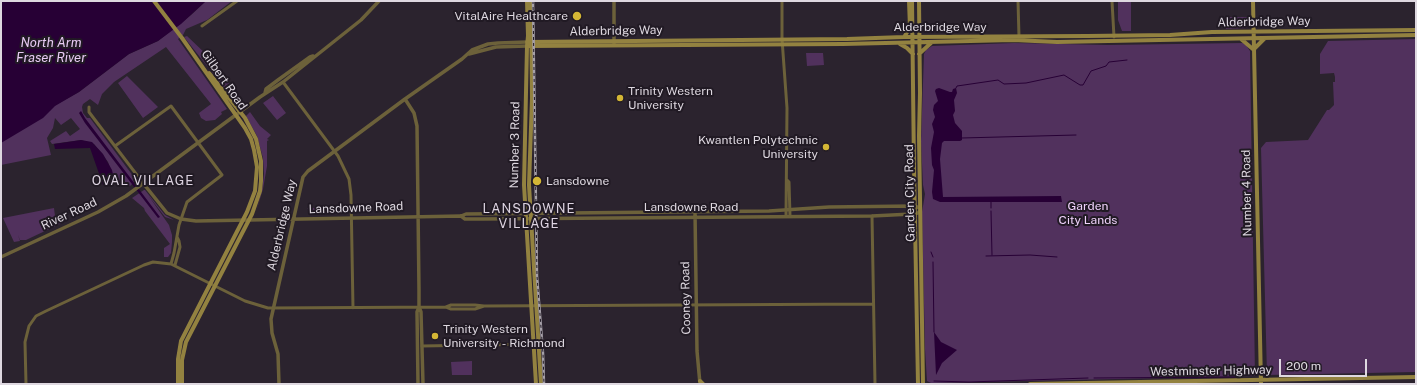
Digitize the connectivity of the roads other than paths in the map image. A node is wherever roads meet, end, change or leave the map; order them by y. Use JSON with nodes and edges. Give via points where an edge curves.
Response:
{"nodes":[{"id":1,"x":154,"y":1,"type":"edge"},
{"id":2,"x":237,"y":1,"type":"edge"},
{"id":3,"x":379,"y":1,"type":"edge"},
{"id":4,"x":527,"y":1,"type":"edge"},
{"id":5,"x":531,"y":1,"type":"edge"},
{"id":6,"x":614,"y":1,"type":"edge"},
{"id":7,"x":782,"y":1,"type":"edge"},
{"id":8,"x":909,"y":1,"type":"edge"},
{"id":9,"x":912,"y":1,"type":"edge"},
{"id":10,"x":919,"y":1,"type":"edge"},
{"id":11,"x":1018,"y":1,"type":"edge"},
{"id":12,"x":1112,"y":1,"type":"edge"},
{"id":13,"x":1253,"y":1,"type":"edge"},
{"id":14,"x":202,"y":26,"type":"dead end"},
{"id":15,"x":1254,"y":32,"type":"junction"},
{"id":16,"x":1416,"y":32,"type":"edge"},
{"id":17,"x":904,"y":37,"type":"junction"},
{"id":18,"x":913,"y":37,"type":"junction"},
{"id":19,"x":919,"y":37,"type":"junction"},
{"id":20,"x":1020,"y":38,"type":"junction"},
{"id":21,"x":1114,"y":38,"type":"junction"},
{"id":22,"x":1254,"y":38,"type":"junction"},
{"id":23,"x":1265,"y":38,"type":"junction"},
{"id":24,"x":782,"y":39,"type":"junction"},
{"id":25,"x":1241,"y":39,"type":"junction"},
{"id":26,"x":614,"y":43,"type":"junction"},
{"id":27,"x":898,"y":43,"type":"junction"},
{"id":28,"x":913,"y":43,"type":"junction"},
{"id":29,"x":919,"y":43,"type":"junction"},
{"id":30,"x":931,"y":43,"type":"junction"},
{"id":31,"x":529,"y":44,"type":"junction"},
{"id":32,"x":783,"y":45,"type":"junction"},
{"id":33,"x":1254,"y":50,"type":"junction"},
{"id":34,"x":913,"y":54,"type":"junction"},
{"id":35,"x":919,"y":54,"type":"junction"},
{"id":36,"x":314,"y":56,"type":"junction"},
{"id":37,"x":283,"y":82,"type":"junction"},
{"id":38,"x":265,"y":93,"type":"junction"},
{"id":39,"x":405,"y":99,"type":"junction"},
{"id":40,"x":89,"y":107,"type":"dead end"},
{"id":41,"x":237,"y":113,"type":"junction"},
{"id":42,"x":197,"y":142,"type":"junction"},
{"id":43,"x":115,"y":146,"type":"junction"},
{"id":44,"x":334,"y":152,"type":"junction"},
{"id":45,"x":142,"y":184,"type":"junction"},
{"id":46,"x":914,"y":206,"type":"junction"},
{"id":47,"x":920,"y":209,"type":"junction"},
{"id":48,"x":788,"y":210,"type":"junction"},
{"id":49,"x":695,"y":212,"type":"junction"},
{"id":50,"x":915,"y":214,"type":"junction"},
{"id":51,"x":526,"y":216,"type":"junction"},
{"id":52,"x":532,"y":216,"type":"junction"},
{"id":53,"x":788,"y":216,"type":"junction"},
{"id":54,"x":872,"y":216,"type":"junction"},
{"id":55,"x":418,"y":217,"type":"junction"},
{"id":56,"x":695,"y":217,"type":"junction"},
{"id":57,"x":352,"y":218,"type":"junction"},
{"id":58,"x":181,"y":219,"type":"junction"},
{"id":59,"x":292,"y":220,"type":"junction"},
{"id":60,"x":246,"y":221,"type":"junction"},
{"id":61,"x":177,"y":237,"type":"junction"},
{"id":62,"x":1,"y":257,"type":"edge"},
{"id":63,"x":173,"y":264,"type":"junction"},
{"id":64,"x":212,"y":285,"type":"junction"},
{"id":65,"x":697,"y":304,"type":"junction"},
{"id":66,"x":873,"y":304,"type":"junction"},
{"id":67,"x":534,"y":305,"type":"junction"},
{"id":68,"x":419,"y":307,"type":"junction"},
{"id":69,"x":273,"y":308,"type":"junction"},
{"id":70,"x":353,"y":308,"type":"junction"},
{"id":71,"x":535,"y":344,"type":"junction"},
{"id":72,"x":422,"y":346,"type":"junction"},
{"id":73,"x":1416,"y":377,"type":"edge"},
{"id":74,"x":1260,"y":382,"type":"edge"},
{"id":75,"x":701,"y":383,"type":"edge"},
{"id":76,"x":1090,"y":383,"type":"edge"},
{"id":77,"x":26,"y":384,"type":"edge"},
{"id":78,"x":178,"y":384,"type":"edge"},
{"id":79,"x":182,"y":384,"type":"edge"},
{"id":80,"x":279,"y":384,"type":"edge"},
{"id":81,"x":418,"y":384,"type":"edge"},
{"id":82,"x":423,"y":384,"type":"edge"},
{"id":83,"x":536,"y":384,"type":"edge"},
{"id":84,"x":541,"y":384,"type":"edge"},
{"id":85,"x":875,"y":384,"type":"edge"},
{"id":86,"x":918,"y":384,"type":"edge"},
{"id":87,"x":923,"y":384,"type":"edge"},
{"id":88,"x":1030,"y":384,"type":"edge"}],
"edges":[{"from":1,"to":41,"type":"main road","name":"Gilbert Road"},
{"from":2,"to":14,"type":"street"},
{"from":3,"to":36,"type":"street","via":[[361,20]]},
{"from":4,"to":31,"type":"main road","name":"Number 3 Road"},
{"from":5,"to":31,"type":"main road","name":"Number 3 Road"},
{"from":6,"to":26,"type":"street"},
{"from":7,"to":24,"type":"street"},
{"from":8,"to":17,"type":"main road","via":[[910,28]]},
{"from":9,"to":18,"type":"main road","name":"Garden City Road"},
{"from":10,"to":19,"type":"main road","name":"Garden City Road"},
{"from":11,"to":20,"type":"street"},
{"from":12,"to":21,"type":"street"},
{"from":13,"to":15,"type":"main road","name":"Number 4 Road"},
{"from":15,"to":16,"type":"main road","name":"Alderbridge Way"},
{"from":15,"to":21,"type":"main road","name":"Alderbridge Way"},
{"from":15,"to":22,"type":"main road","name":"Number 4 Road"},
{"from":16,"to":23,"type":"main road","name":"Alderbridge Way","via":[[1376,36]]},
{"from":17,"to":18,"type":"main road","name":"Alderbridge Way"},
{"from":17,"to":24,"type":"main road","name":"Alderbridge Way"},
{"from":18,"to":19,"type":"main road","name":"Alderbridge Way"},
{"from":18,"to":28,"type":"main road","name":"Garden City Road"},
{"from":19,"to":20,"type":"main road","name":"Alderbridge Way"},
{"from":19,"to":29,"type":"main road","name":"Garden City Road"},
{"from":20,"to":21,"type":"main road","name":"Alderbridge Way"},
{"from":20,"to":30,"type":"main road","name":"Alderbridge Way"},
{"from":21,"to":25,"type":"main road","name":"Alderbridge Way"},
{"from":22,"to":23,"type":"main road","name":"Alderbridge Way"},
{"from":22,"to":25,"type":"main road","name":"Alderbridge Way"},
{"from":22,"to":33,"type":"main road","name":"Number 4 Road"},
{"from":23,"to":33,"type":"main road"},
{"from":24,"to":26,"type":"main road","name":"Alderbridge Way"},
{"from":24,"to":32,"type":"street"},
{"from":25,"to":33,"type":"main road"},
{"from":26,"to":31,"type":"main road","name":"Alderbridge Way"},
{"from":26,"to":32,"type":"main road","name":"Alderbridge Way"},
{"from":27,"to":28,"type":"main road","name":"Alderbridge Way"},
{"from":27,"to":32,"type":"main road","name":"Alderbridge Way"},
{"from":27,"to":34,"type":"main road"},
{"from":28,"to":29,"type":"main road","name":"Alderbridge Way"},
{"from":28,"to":34,"type":"main road","name":"Garden City Road"},
{"from":29,"to":30,"type":"main road","name":"Alderbridge Way"},
{"from":29,"to":35,"type":"main road","name":"Garden City Road"},
{"from":30,"to":35,"type":"main road"},
{"from":31,"to":39,"type":"street","name":"Alderbridge Way","via":[[496,47],[468,54]]},
{"from":31,"to":51,"type":"main road","name":"Number 3 Road","via":[[524,163]]},
{"from":31,"to":52,"type":"main road","name":"Number 3 Road","via":[[532,98],[529,170]]},
{"from":32,"to":48,"type":"street","via":[[787,108]]},
{"from":33,"to":74,"type":"main road","name":"Number 4 Road"},
{"from":34,"to":46,"type":"main road","name":"Garden City Road"},
{"from":35,"to":47,"type":"main road","name":"Garden City Road"},
{"from":36,"to":37,"type":"street"},
{"from":36,"to":38,"type":"street","via":[[266,89]]},
{"from":37,"to":38,"type":"street"},
{"from":37,"to":44,"type":"street"},
{"from":38,"to":41,"type":"street","name":"River Road"},
{"from":39,"to":44,"type":"street","name":"Alderbridge Way"},
{"from":39,"to":55,"type":"street","via":[[412,109],[416,123]]},
{"from":40,"to":43,"type":"street","via":[[89,112]]},
{"from":41,"to":42,"type":"street","name":"River Road"},
{"from":41,"to":60,"type":"main road","name":"Gilbert Road","via":[[251,139],[257,167],[255,191]]},
{"from":42,"to":43,"type":"street","via":[[172,106]]},
{"from":42,"to":45,"type":"street","name":"River Road"},
{"from":42,"to":58,"type":"street","via":[[222,175],[188,200]]},
{"from":43,"to":45,"type":"street"},
{"from":44,"to":57,"type":"street","via":[[349,179]]},
{"from":44,"to":59,"type":"street","name":"Alderbridge Way","via":[[303,177]]},
{"from":45,"to":58,"type":"street","via":[[167,213]]},
{"from":45,"to":62,"type":"street","name":"River Road","via":[[107,208]]},
{"from":46,"to":47,"type":"street","name":"Lansdowne Road"},
{"from":46,"to":48,"type":"street","name":"Lansdowne Road"},
{"from":46,"to":50,"type":"main road","name":"Garden City Road"},
{"from":47,"to":50,"type":"street","name":"Lansdowne Road"},
{"from":47,"to":87,"type":"main road","name":"Garden City Road"},
{"from":48,"to":49,"type":"street","name":"Lansdowne Road"},
{"from":48,"to":53,"type":"street"},
{"from":49,"to":52,"type":"street","name":"Lansdowne Road"},
{"from":49,"to":56,"type":"street","name":"Cooney Road"},
{"from":50,"to":54,"type":"street","name":"Lansdowne Road"},
{"from":50,"to":86,"type":"main road","name":"Garden City Road"},
{"from":51,"to":52,"type":"street","name":"Lansdowne Road"},
{"from":51,"to":55,"type":"street","name":"Lansdowne Road","via":[[465,219],[461,216]]},
{"from":51,"to":67,"type":"main road","name":"Number 3 Road"},
{"from":52,"to":56,"type":"street","name":"Lansdowne Road"},
{"from":52,"to":67,"type":"main road","name":"Number 3 Road"},
{"from":53,"to":54,"type":"street","name":"Lansdowne Road"},
{"from":53,"to":56,"type":"street","name":"Lansdowne Road"},
{"from":54,"to":66,"type":"street"},
{"from":55,"to":57,"type":"street","name":"Lansdowne Road"},
{"from":55,"to":68,"type":"street"},
{"from":56,"to":65,"type":"street","name":"Cooney Road"},
{"from":57,"to":59,"type":"street","name":"Lansdowne Road"},
{"from":57,"to":70,"type":"street"},
{"from":58,"to":60,"type":"street","name":"Lansdowne Road"},
{"from":58,"to":61,"type":"street"},
{"from":59,"to":60,"type":"street","name":"Lansdowne Road"},
{"from":59,"to":69,"type":"street","name":"Alderbridge Way"},
{"from":60,"to":64,"type":"main road","name":"Gilbert Road"},
{"from":61,"to":63,"type":"street"},
{"from":61,"to":63,"type":"street","via":[[180,245]]},
{"from":63,"to":64,"type":"street"},
{"from":63,"to":77,"type":"street","via":[[147,263],[36,316],[29,326],[24,342]]},
{"from":64,"to":69,"type":"street","via":[[248,302]]},
{"from":64,"to":78,"type":"main road","name":"Gilbert Road","via":[[181,341]]},
{"from":64,"to":79,"type":"main road","name":"Gilbert Road","via":[[186,342],[182,360]]},
{"from":65,"to":66,"type":"street"},
{"from":65,"to":67,"type":"street"},
{"from":65,"to":75,"type":"street","name":"Cooney Road","via":[[697,351]]},
{"from":66,"to":85,"type":"street"},
{"from":67,"to":68,"type":"street","via":[[484,306],[475,309]]},
{"from":67,"to":71,"type":"main road","name":"Number 3 Road"},
{"from":67,"to":84,"type":"main road","name":"Number 3 Road"},
{"from":68,"to":70,"type":"street"},
{"from":68,"to":72,"type":"street"},
{"from":68,"to":81,"type":"street"},
{"from":69,"to":70,"type":"street"},
{"from":69,"to":80,"type":"street","name":"Alderbridge Way","via":[[270,325],[278,354]]},
{"from":71,"to":72,"type":"street"},
{"from":71,"to":83,"type":"main road","name":"Number 3 Road"},
{"from":72,"to":82,"type":"street"},
{"from":73,"to":74,"type":"main road","name":"Westminster Highway"},
{"from":74,"to":76,"type":"main road","name":"Westminster Highway"},
{"from":76,"to":88,"type":"main road","name":"Westminster Highway"}]}
